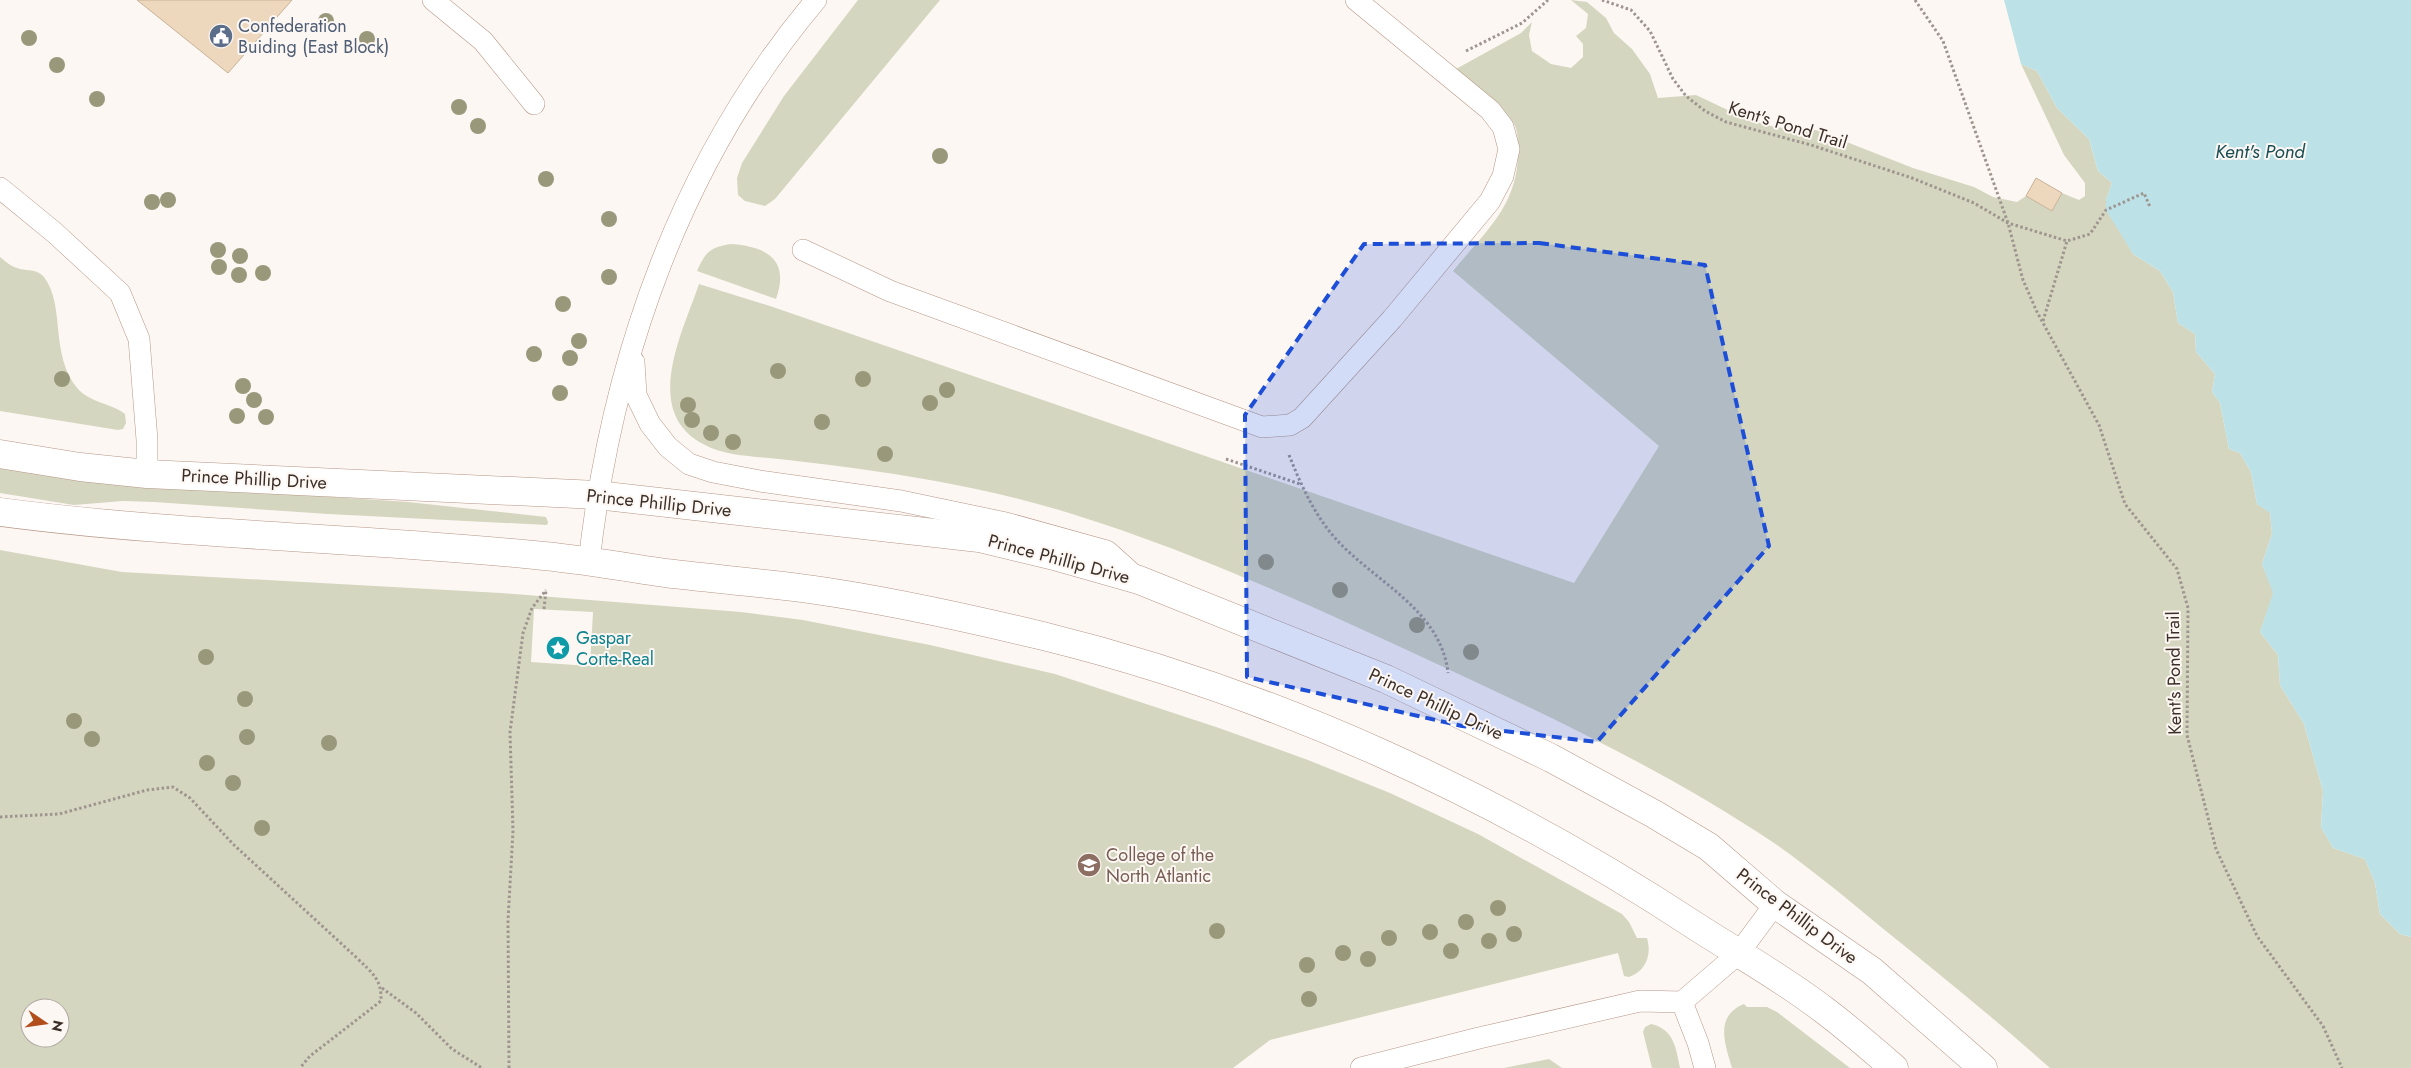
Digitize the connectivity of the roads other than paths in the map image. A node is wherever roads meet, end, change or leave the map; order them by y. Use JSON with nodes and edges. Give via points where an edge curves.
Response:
{"nodes":[{"id":1,"x":434,"y":0,"type":"edge"},
{"id":2,"x":816,"y":0,"type":"edge"},
{"id":3,"x":1356,"y":0,"type":"edge"},
{"id":4,"x":534,"y":104,"type":"dead end"},
{"id":5,"x":0,"y":188,"type":"edge"},
{"id":6,"x":803,"y":250,"type":"dead end"},
{"id":7,"x":633,"y":344,"type":"junction"},
{"id":8,"x":0,"y":454,"type":"edge"},
{"id":9,"x":147,"y":474,"type":"junction"},
{"id":10,"x":597,"y":496,"type":"junction"},
{"id":11,"x":0,"y":512,"type":"edge"},
{"id":12,"x":590,"y":562,"type":"junction"},
{"id":13,"x":1139,"y":580,"type":"junction"},
{"id":14,"x":1775,"y":904,"type":"junction"},
{"id":15,"x":1738,"y":954,"type":"junction"},
{"id":16,"x":1682,"y":1002,"type":"junction"},
{"id":17,"x":1361,"y":1068,"type":"edge"},
{"id":18,"x":1705,"y":1068,"type":"edge"},
{"id":19,"x":1894,"y":1068,"type":"edge"},
{"id":20,"x":1983,"y":1068,"type":"edge"}],
"edges":[{"from":1,"to":4,"type":"lane","via":[[483,41]]},
{"from":2,"to":7,"type":"lane","via":[[775,53],[722,133],[683,211],[654,281]]},
{"from":3,"to":6,"type":"lane","via":[[1490,110],[1503,127],[1509,148],[1503,176],[1490,201],[1386,326],[1302,418],[1290,425],[1262,427],[890,291]]},
{"from":5,"to":9,"type":"lane","via":[[120,293],[139,339]]},
{"from":7,"to":10,"type":"lane","via":[[609,434]]},
{"from":7,"to":13,"type":"lane","via":[[636,395],[650,424],[668,447],[689,464],[713,472],[901,501],[1006,523],[1106,551]]},
{"from":8,"to":9,"type":"main road","name":"Prince Phillip Drive"},
{"from":9,"to":10,"type":"main road","name":"Prince Phillip Drive"},
{"from":10,"to":12,"type":"lane"},
{"from":10,"to":13,"type":"main road","name":"Prince Phillip Drive","via":[[979,538]]},
{"from":11,"to":12,"type":"main road","via":[[163,530],[503,552]]},
{"from":12,"to":15,"type":"main road","via":[[818,590],[963,618],[1047,637],[1217,688],[1407,766],[1488,805],[1633,885]]},
{"from":13,"to":14,"type":"main road","name":"Prince Phillip Drive","via":[[1386,679],[1551,758],[1709,848]]},
{"from":14,"to":15,"type":"lane"},
{"from":14,"to":20,"type":"main road","name":"Prince Phillip Drive","via":[[1872,971]]},
{"from":15,"to":16,"type":"lane"},
{"from":15,"to":19,"type":"main road","via":[[1820,1007]]},
{"from":16,"to":17,"type":"lane","via":[[1640,1001]]},
{"from":16,"to":18,"type":"lane"}]}
